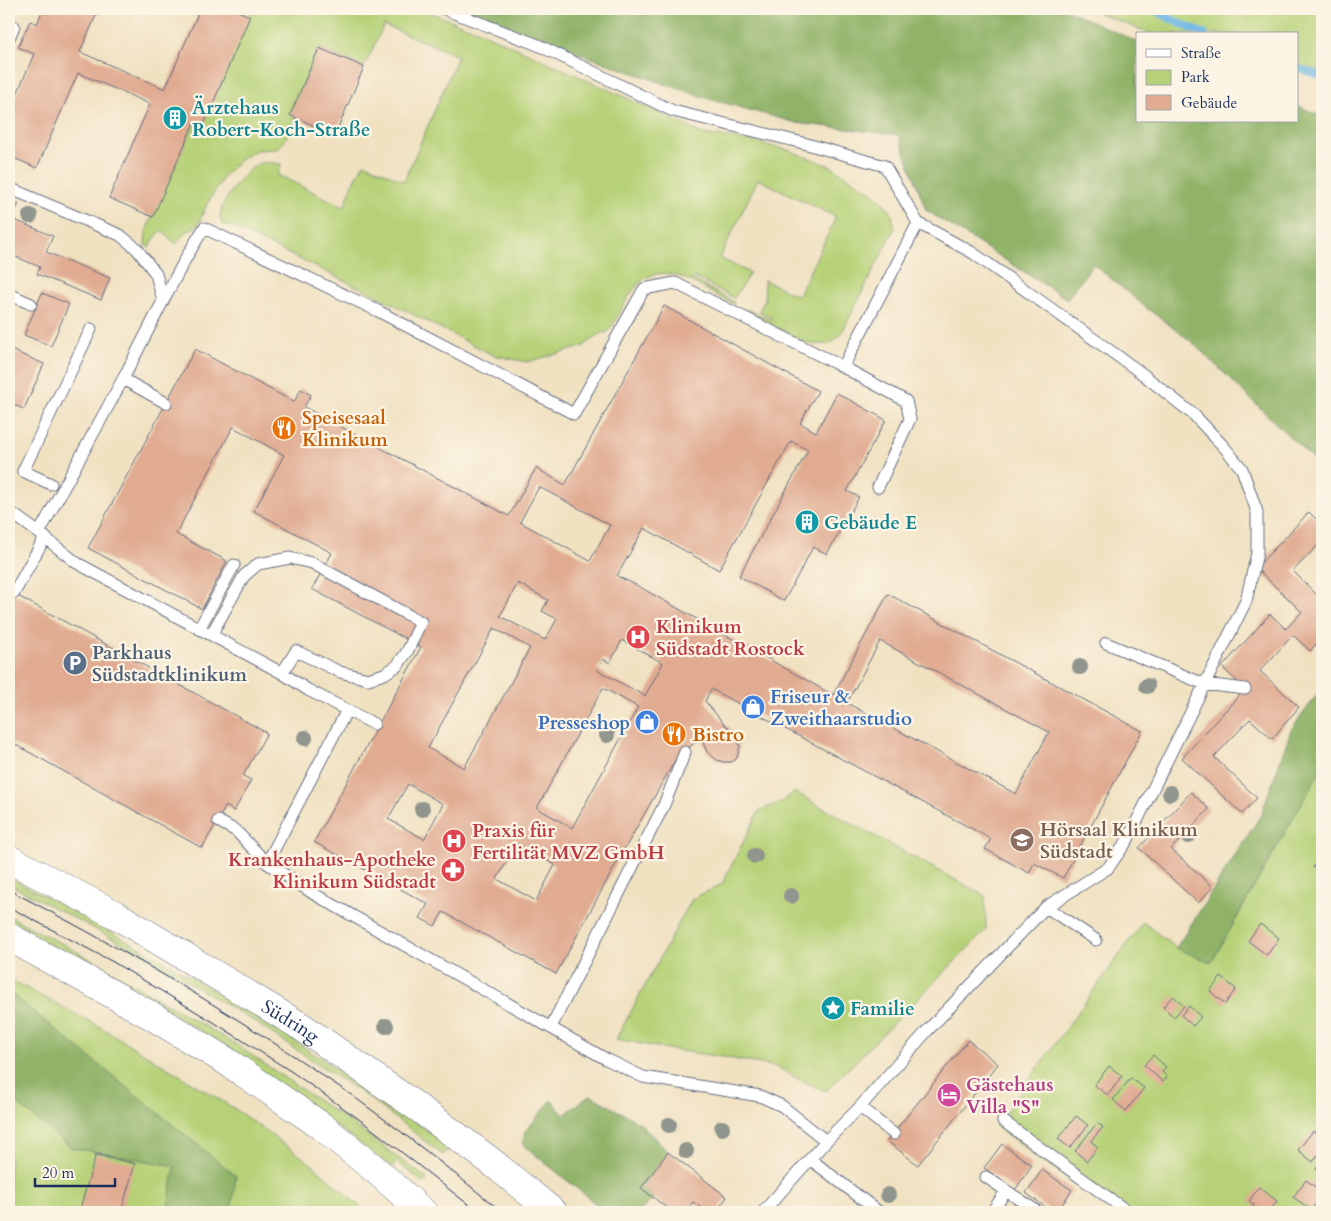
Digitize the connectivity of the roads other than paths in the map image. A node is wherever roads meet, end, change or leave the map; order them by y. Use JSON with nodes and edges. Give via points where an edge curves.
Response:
{"nodes":[{"id":1,"x":444,"y":9,"type":"edge"},
{"id":2,"x":14,"y":26,"type":"dead end"},
{"id":3,"x":9,"y":38,"type":"edge"},
{"id":4,"x":9,"y":188,"type":"edge"},
{"id":5,"x":918,"y":224,"type":"junction"},
{"id":6,"x":9,"y":294,"type":"edge"},
{"id":7,"x":163,"y":300,"type":"junction"},
{"id":8,"x":31,"y":304,"type":"dead end"},
{"id":9,"x":91,"y":329,"type":"dead end"},
{"id":10,"x":843,"y":366,"type":"junction"},
{"id":11,"x":123,"y":378,"type":"junction"},
{"id":12,"x":166,"y":403,"type":"dead end"},
{"id":13,"x":51,"y":484,"type":"dead end"},
{"id":14,"x":878,"y":487,"type":"dead end"},
{"id":15,"x":9,"y":511,"type":"edge"},
{"id":16,"x":42,"y":535,"type":"junction"},
{"id":17,"x":234,"y":565,"type":"dead end"},
{"id":18,"x":14,"y":594,"type":"dead end"},
{"id":19,"x":199,"y":628,"type":"junction"},
{"id":20,"x":211,"y":635,"type":"junction"},
{"id":21,"x":1106,"y":643,"type":"dead end"},
{"id":22,"x":282,"y":673,"type":"junction"},
{"id":23,"x":1204,"y":684,"type":"junction"},
{"id":24,"x":1245,"y":689,"type":"dead end"},
{"id":25,"x":347,"y":710,"type":"junction"},
{"id":26,"x":374,"y":724,"type":"dead end"},
{"id":27,"x":685,"y":752,"type":"dead end"},
{"id":28,"x":218,"y":820,"type":"dead end"},
{"id":29,"x":9,"y":859,"type":"edge"},
{"id":30,"x":268,"y":863,"type":"junction"},
{"id":31,"x":1046,"y":907,"type":"junction"},
{"id":32,"x":9,"y":937,"type":"edge"},
{"id":33,"x":1096,"y":940,"type":"dead end"},
{"id":34,"x":551,"y":1028,"type":"junction"},
{"id":35,"x":860,"y":1107,"type":"junction"},
{"id":36,"x":1003,"y":1121,"type":"dead end"},
{"id":37,"x":894,"y":1134,"type":"dead end"},
{"id":38,"x":826,"y":1141,"type":"junction"},
{"id":39,"x":810,"y":1159,"type":"junction"},
{"id":40,"x":986,"y":1177,"type":"dead end"},
{"id":41,"x":1006,"y":1191,"type":"junction"},
{"id":42,"x":423,"y":1212,"type":"edge"},
{"id":43,"x":553,"y":1212,"type":"edge"},
{"id":44,"x":763,"y":1212,"type":"edge"},
{"id":45,"x":879,"y":1212,"type":"edge"},
{"id":46,"x":992,"y":1212,"type":"edge"},
{"id":47,"x":1038,"y":1212,"type":"edge"},
{"id":48,"x":1128,"y":1212,"type":"edge"}],
"edges":[{"from":1,"to":5,"type":"lane","via":[[538,45],[673,111],[885,166]]},
{"from":2,"to":3,"type":"lane"},
{"from":4,"to":7,"type":"lane","via":[[120,235],[137,249],[156,274]]},
{"from":5,"to":10,"type":"lane"},
{"from":5,"to":23,"type":"lane","via":[[972,253],[1133,367],[1194,415],[1242,469],[1257,512],[1257,553],[1246,601]]},
{"from":6,"to":8,"type":"lane"},
{"from":7,"to":10,"type":"lane","via":[[204,228],[378,311],[574,414],[644,289],[675,283]]},
{"from":7,"to":11,"type":"lane"},
{"from":9,"to":13,"type":"lane","via":[[23,471]]},
{"from":10,"to":14,"type":"lane","via":[[906,401],[910,419]]},
{"from":11,"to":12,"type":"lane"},
{"from":11,"to":16,"type":"lane"},
{"from":15,"to":16,"type":"lane"},
{"from":16,"to":18,"type":"lane"},
{"from":16,"to":19,"type":"lane","via":[[77,563]]},
{"from":17,"to":19,"type":"lane"},
{"from":19,"to":20,"type":"lane"},
{"from":20,"to":22,"type":"lane"},
{"from":20,"to":22,"type":"lane","via":[[244,576],[258,564],[290,558],[312,563],[421,622],[397,666],[368,680],[340,672],[296,650]]},
{"from":21,"to":23,"type":"lane"},
{"from":22,"to":25,"type":"lane"},
{"from":23,"to":24,"type":"lane"},
{"from":23,"to":31,"type":"lane","via":[[1127,841],[1108,868]]},
{"from":25,"to":26,"type":"lane"},
{"from":25,"to":30,"type":"lane"},
{"from":27,"to":34,"type":"lane","via":[[664,805]]},
{"from":28,"to":30,"type":"lane","via":[[236,832]]},
{"from":29,"to":43,"type":"main road","name":"Südring","via":[[116,915],[302,1027],[488,1159]]},
{"from":30,"to":34,"type":"lane","via":[[314,894]]},
{"from":31,"to":33,"type":"lane"},
{"from":31,"to":35,"type":"lane","via":[[927,1031]]},
{"from":32,"to":42,"type":"main road","via":[[152,1016],[226,1062],[320,1125]]},
{"from":34,"to":38,"type":"lane","via":[[643,1077],[760,1096],[782,1106]]},
{"from":35,"to":37,"type":"lane"},
{"from":35,"to":38,"type":"lane"},
{"from":36,"to":48,"type":"lane"},
{"from":38,"to":39,"type":"lane"},
{"from":39,"to":44,"type":"lane"},
{"from":39,"to":45,"type":"lane"},
{"from":40,"to":41,"type":"lane"},
{"from":41,"to":46,"type":"lane"},
{"from":41,"to":47,"type":"lane"}]}
